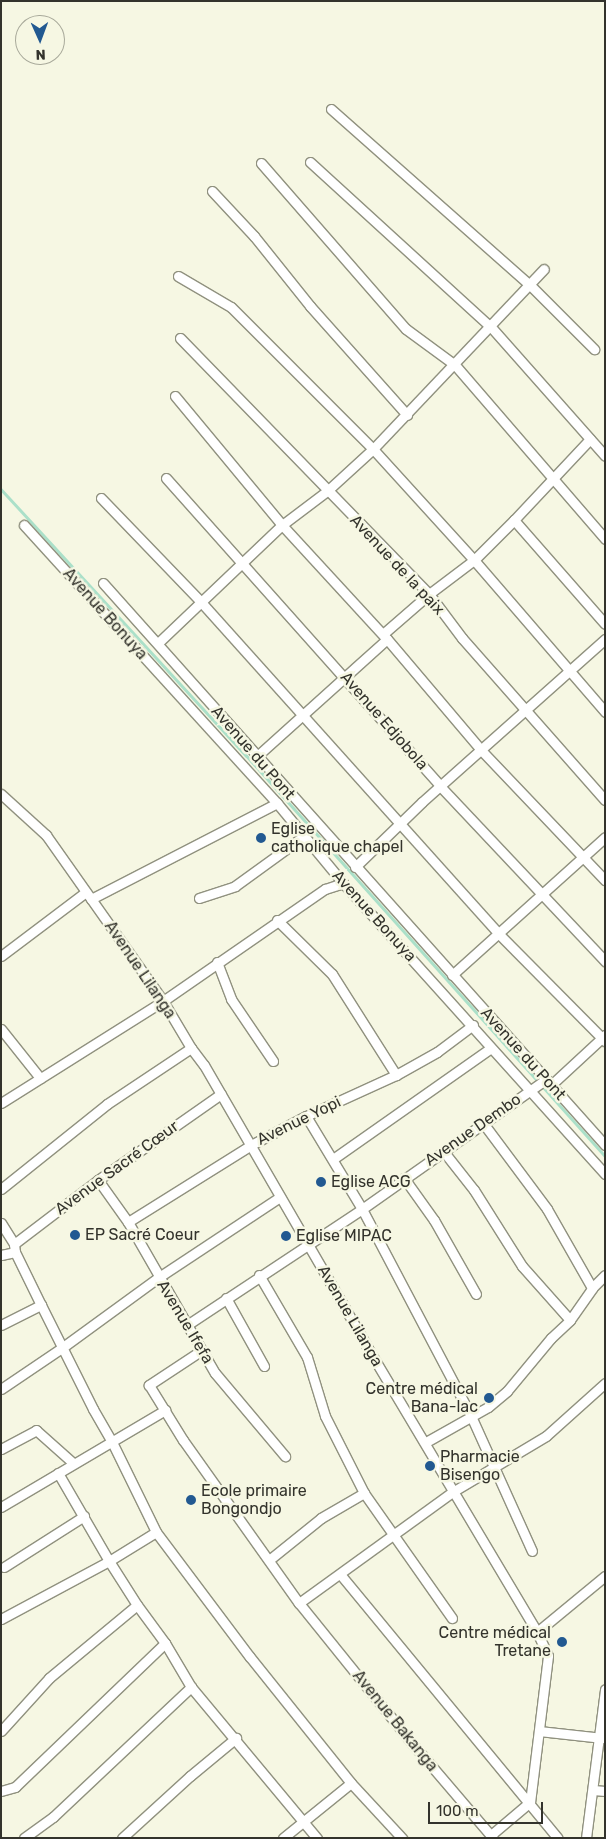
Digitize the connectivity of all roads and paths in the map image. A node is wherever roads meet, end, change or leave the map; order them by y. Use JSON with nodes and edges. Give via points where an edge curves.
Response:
{"nodes":[{"id":1,"x":332,"y":109,"type":"dead end"},
{"id":2,"x":310,"y":162,"type":"dead end"},
{"id":3,"x":261,"y":163,"type":"dead end"},
{"id":4,"x":212,"y":191,"type":"dead end"},
{"id":5,"x":544,"y":269,"type":"dead end"},
{"id":6,"x":178,"y":276,"type":"dead end"},
{"id":7,"x":530,"y":285,"type":"junction"},
{"id":8,"x":491,"y":327,"type":"junction"},
{"id":9,"x":180,"y":338,"type":"dead end"},
{"id":10,"x":594,"y":349,"type":"dead end"},
{"id":11,"x":455,"y":365,"type":"junction"},
{"id":12,"x":175,"y":396,"type":"dead end"},
{"id":13,"x":407,"y":415,"type":"junction"},
{"id":14,"x":590,"y":439,"type":"junction"},
{"id":15,"x":373,"y":449,"type":"junction"},
{"id":16,"x":605,"y":456,"type":"edge"},
{"id":17,"x":166,"y":478,"type":"dead end"},
{"id":18,"x":552,"y":479,"type":"junction"},
{"id":19,"x":327,"y":491,"type":"junction"},
{"id":20,"x":101,"y":498,"type":"dead end"},
{"id":21,"x":514,"y":520,"type":"junction"},
{"id":22,"x":24,"y":525,"type":"dead end"},
{"id":23,"x":282,"y":526,"type":"junction"},
{"id":24,"x":605,"y":539,"type":"edge"},
{"id":25,"x":474,"y":560,"type":"junction"},
{"id":26,"x":243,"y":564,"type":"junction"},
{"id":27,"x":103,"y":583,"type":"dead end"},
{"id":28,"x":429,"y":594,"type":"junction"},
{"id":29,"x":202,"y":602,"type":"junction"},
{"id":30,"x":605,"y":624,"type":"edge"},
{"id":31,"x":385,"y":637,"type":"junction"},
{"id":32,"x":605,"y":639,"type":"edge"},
{"id":33,"x":158,"y":643,"type":"junction"},
{"id":34,"x":569,"y":672,"type":"junction"},
{"id":35,"x":346,"y":678,"type":"junction"},
{"id":36,"x":526,"y":708,"type":"junction"},
{"id":37,"x":605,"y":712,"type":"edge"},
{"id":38,"x":303,"y":715,"type":"junction"},
{"id":39,"x":481,"y":750,"type":"junction"},
{"id":40,"x":256,"y":757,"type":"junction"},
{"id":41,"x":440,"y":786,"type":"junction"},
{"id":42,"x":1,"y":794,"type":"edge"},
{"id":43,"x":605,"y":800,"type":"edge"},
{"id":44,"x":276,"y":803,"type":"junction"},
{"id":45,"x":399,"y":823,"type":"junction"},
{"id":46,"x":304,"y":836,"type":"junction"},
{"id":47,"x":605,"y":837,"type":"edge"},
{"id":48,"x":584,"y":856,"type":"junction"},
{"id":49,"x":355,"y":867,"type":"junction"},
{"id":50,"x":605,"y":880,"type":"edge"},
{"id":51,"x":343,"y":882,"type":"junction"},
{"id":52,"x":88,"y":895,"type":"junction"},
{"id":53,"x":541,"y":895,"type":"junction"},
{"id":54,"x":199,"y":898,"type":"dead end"},
{"id":55,"x":277,"y":920,"type":"junction"},
{"id":56,"x":498,"y":933,"type":"junction"},
{"id":57,"x":1,"y":956,"type":"edge"},
{"id":58,"x":605,"y":961,"type":"edge"},
{"id":59,"x":217,"y":962,"type":"junction"},
{"id":60,"x":452,"y":975,"type":"junction"},
{"id":61,"x":163,"y":1001,"type":"junction"},
{"id":62,"x":473,"y":1025,"type":"junction"},
{"id":63,"x":1,"y":1029,"type":"edge"},
{"id":64,"x":604,"y":1038,"type":"edge"},
{"id":65,"x":191,"y":1048,"type":"junction"},
{"id":66,"x":491,"y":1048,"type":"junction"},
{"id":67,"x":273,"y":1061,"type":"dead end"},
{"id":68,"x":396,"y":1075,"type":"junction"},
{"id":69,"x":40,"y":1078,"type":"junction"},
{"id":70,"x":541,"y":1084,"type":"junction"},
{"id":71,"x":221,"y":1094,"type":"junction"},
{"id":72,"x":1,"y":1104,"type":"edge"},
{"id":73,"x":306,"y":1116,"type":"junction"},
{"id":74,"x":483,"y":1123,"type":"junction"},
{"id":75,"x":250,"y":1145,"type":"junction"},
{"id":76,"x":605,"y":1145,"type":"edge"},
{"id":77,"x":444,"y":1152,"type":"junction"},
{"id":78,"x":332,"y":1159,"type":"junction"},
{"id":79,"x":605,"y":1174,"type":"edge"},
{"id":80,"x":404,"y":1178,"type":"junction"},
{"id":81,"x":98,"y":1180,"type":"junction"},
{"id":82,"x":1,"y":1189,"type":"edge"},
{"id":83,"x":280,"y":1197,"type":"junction"},
{"id":84,"x":362,"y":1209,"type":"junction"},
{"id":85,"x":1,"y":1222,"type":"edge"},
{"id":86,"x":128,"y":1222,"type":"junction"},
{"id":87,"x":308,"y":1246,"type":"junction"},
{"id":88,"x":15,"y":1248,"type":"junction"},
{"id":89,"x":1,"y":1255,"type":"edge"},
{"id":90,"x":259,"y":1275,"type":"junction"},
{"id":91,"x":605,"y":1275,"type":"edge"},
{"id":92,"x":159,"y":1278,"type":"junction"},
{"id":93,"x":592,"y":1288,"type":"junction"},
{"id":94,"x":476,"y":1294,"type":"dead end"},
{"id":95,"x":226,"y":1298,"type":"junction"},
{"id":96,"x":41,"y":1305,"type":"junction"},
{"id":97,"x":570,"y":1320,"type":"junction"},
{"id":98,"x":1,"y":1325,"type":"edge"},
{"id":99,"x":187,"y":1325,"type":"junction"},
{"id":100,"x":63,"y":1347,"type":"junction"},
{"id":101,"x":202,"y":1350,"type":"junction"},
{"id":102,"x":264,"y":1366,"type":"dead end"},
{"id":103,"x":605,"y":1383,"type":"edge"},
{"id":104,"x":1,"y":1388,"type":"edge"},
{"id":105,"x":165,"y":1410,"type":"junction"},
{"id":106,"x":471,"y":1416,"type":"junction"},
{"id":107,"x":111,"y":1440,"type":"junction"},
{"id":108,"x":426,"y":1442,"type":"junction"},
{"id":109,"x":1,"y":1449,"type":"edge"},
{"id":110,"x":285,"y":1456,"type":"dead end"},
{"id":111,"x":73,"y":1463,"type":"junction"},
{"id":112,"x":494,"y":1468,"type":"junction"},
{"id":113,"x":58,"y":1473,"type":"junction"},
{"id":114,"x":454,"y":1490,"type":"junction"},
{"id":115,"x":364,"y":1493,"type":"junction"},
{"id":116,"x":1,"y":1507,"type":"edge"},
{"id":117,"x":84,"y":1516,"type":"junction"},
{"id":118,"x":156,"y":1532,"type":"junction"},
{"id":119,"x":393,"y":1536,"type":"junction"},
{"id":120,"x":532,"y":1551,"type":"dead end"},
{"id":121,"x":269,"y":1560,"type":"junction"},
{"id":122,"x":109,"y":1561,"type":"junction"},
{"id":123,"x":4,"y":1567,"type":"dead end"},
{"id":124,"x":340,"y":1574,"type":"junction"},
{"id":125,"x":605,"y":1576,"type":"edge"},
{"id":126,"x":299,"y":1603,"type":"junction"},
{"id":127,"x":136,"y":1605,"type":"junction"},
{"id":128,"x":452,"y":1618,"type":"dead end"},
{"id":129,"x":1,"y":1619,"type":"edge"},
{"id":130,"x":537,"y":1632,"type":"junction"},
{"id":131,"x":165,"y":1643,"type":"junction"},
{"id":132,"x":191,"y":1688,"type":"junction"},
{"id":133,"x":605,"y":1689,"type":"edge"},
{"id":134,"x":1,"y":1731,"type":"edge"},
{"id":135,"x":539,"y":1731,"type":"junction"},
{"id":136,"x":602,"y":1737,"type":"edge"},
{"id":137,"x":236,"y":1738,"type":"junction"},
{"id":138,"x":351,"y":1783,"type":"junction"},
{"id":139,"x":593,"y":1790,"type":"junction"},
{"id":140,"x":1,"y":1791,"type":"edge"},
{"id":141,"x":605,"y":1791,"type":"edge"},
{"id":142,"x":530,"y":1802,"type":"junction"},
{"id":143,"x":304,"y":1821,"type":"junction"},
{"id":144,"x":492,"y":1836,"type":"edge"},
{"id":145,"x":24,"y":1838,"type":"edge"},
{"id":146,"x":122,"y":1838,"type":"edge"},
{"id":147,"x":283,"y":1838,"type":"edge"},
{"id":148,"x":317,"y":1838,"type":"edge"},
{"id":149,"x":402,"y":1838,"type":"edge"},
{"id":150,"x":558,"y":1838,"type":"edge"},
{"id":151,"x":586,"y":1838,"type":"edge"}],
"edges":[{"from":1,"to":7,"type":"street"},
{"from":2,"to":8,"type":"street"},
{"from":3,"to":11,"type":"street","via":[[406,329]]},
{"from":4,"to":13,"type":"street"},
{"from":5,"to":7,"type":"street"},
{"from":6,"to":15,"type":"street","via":[[231,307]]},
{"from":7,"to":8,"type":"street"},
{"from":7,"to":10,"type":"street"},
{"from":8,"to":11,"type":"street"},
{"from":8,"to":14,"type":"street"},
{"from":9,"to":19,"type":"street","name":"Avenue de la paix"},
{"from":11,"to":13,"type":"street"},
{"from":11,"to":18,"type":"street"},
{"from":12,"to":23,"type":"street"},
{"from":13,"to":15,"type":"street"},
{"from":14,"to":16,"type":"street"},
{"from":14,"to":18,"type":"street"},
{"from":15,"to":19,"type":"street"},
{"from":15,"to":25,"type":"street"},
{"from":17,"to":26,"type":"street","name":"Avenue Edjobola"},
{"from":18,"to":21,"type":"street"},
{"from":18,"to":24,"type":"street"},
{"from":19,"to":23,"type":"street"},
{"from":19,"to":28,"type":"street","name":"Avenue de la paix"},
{"from":20,"to":29,"type":"street"},
{"from":21,"to":25,"type":"street"},
{"from":21,"to":30,"type":"street"},
{"from":22,"to":44,"type":"street","name":"Avenue Bonuya"},
{"from":23,"to":26,"type":"street"},
{"from":23,"to":31,"type":"street"},
{"from":25,"to":28,"type":"street"},
{"from":25,"to":34,"type":"street"},
{"from":26,"to":29,"type":"street"},
{"from":26,"to":35,"type":"street","name":"Avenue Edjobola"},
{"from":27,"to":33,"type":"street","name":"Avenue du Pont"},
{"from":28,"to":31,"type":"street"},
{"from":28,"to":36,"type":"street","name":"Avenue de la paix","via":[[462,638]]},
{"from":29,"to":33,"type":"street"},
{"from":29,"to":38,"type":"street"},
{"from":31,"to":35,"type":"street"},
{"from":31,"to":39,"type":"street"},
{"from":32,"to":34,"type":"street"},
{"from":33,"to":40,"type":"street","name":"Avenue du Pont"},
{"from":34,"to":36,"type":"street"},
{"from":34,"to":37,"type":"street"},
{"from":35,"to":38,"type":"street"},
{"from":35,"to":41,"type":"street","name":"Avenue Edjobola"},
{"from":36,"to":39,"type":"street"},
{"from":36,"to":43,"type":"street","name":"Avenue de la paix"},
{"from":38,"to":40,"type":"street"},
{"from":38,"to":45,"type":"street"},
{"from":39,"to":41,"type":"street"},
{"from":39,"to":48,"type":"street"},
{"from":40,"to":49,"type":"street","name":"Avenue du Pont"},
{"from":41,"to":45,"type":"street"},
{"from":41,"to":53,"type":"street","name":"Avenue Edjobola"},
{"from":42,"to":52,"type":"street","name":"Avenue Lilanga","via":[[46,835]]},
{"from":44,"to":46,"type":"street","name":"Avenue Bonuya"},
{"from":44,"to":52,"type":"street"},
{"from":45,"to":49,"type":"street"},
{"from":45,"to":56,"type":"street"},
{"from":46,"to":51,"type":"street","name":"Avenue Bonuya"},
{"from":46,"to":54,"type":"street","via":[[235,886]]},
{"from":47,"to":48,"type":"street"},
{"from":48,"to":50,"type":"street"},
{"from":48,"to":53,"type":"street"},
{"from":49,"to":60,"type":"street","name":"Avenue du Pont"},
{"from":51,"to":55,"type":"street","via":[[325,888]]},
{"from":51,"to":62,"type":"street","name":"Avenue Bonuya"},
{"from":52,"to":57,"type":"street"},
{"from":52,"to":61,"type":"street","name":"Avenue Lilanga"},
{"from":53,"to":56,"type":"street"},
{"from":53,"to":58,"type":"street","name":"Avenue Edjobola"},
{"from":55,"to":59,"type":"street"},
{"from":55,"to":68,"type":"street","via":[[332,974]]},
{"from":56,"to":60,"type":"street"},
{"from":56,"to":64,"type":"street"},
{"from":59,"to":61,"type":"street"},
{"from":59,"to":67,"type":"street","via":[[230,999]]},
{"from":60,"to":70,"type":"street","name":"Avenue du Pont"},
{"from":61,"to":65,"type":"street","name":"Avenue Lilanga"},
{"from":61,"to":69,"type":"street"},
{"from":62,"to":66,"type":"street","name":"Avenue Bonuya"},
{"from":62,"to":68,"type":"street","name":"Avenue Yopi","via":[[437,1052]]},
{"from":63,"to":69,"type":"street"},
{"from":64,"to":70,"type":"street","name":"Avenue Dembo"},
{"from":65,"to":71,"type":"street","name":"Avenue Lilanga"},
{"from":65,"to":82,"type":"street","via":[[107,1104]]},
{"from":66,"to":70,"type":"street","name":"Avenue Bonuya"},
{"from":66,"to":78,"type":"street"},
{"from":68,"to":73,"type":"street","name":"Avenue Yopi"},
{"from":69,"to":72,"type":"street"},
{"from":70,"to":74,"type":"street","name":"Avenue Dembo"},
{"from":70,"to":76,"type":"street","name":"Avenue du Pont"},
{"from":70,"to":79,"type":"street","name":"Avenue Bonuya"},
{"from":71,"to":75,"type":"street","name":"Avenue Lilanga"},
{"from":71,"to":81,"type":"street","name":"Avenue Sacré Cœur"},
{"from":73,"to":75,"type":"street","name":"Avenue Yopi"},
{"from":73,"to":78,"type":"street"},
{"from":74,"to":77,"type":"street","name":"Avenue Dembo"},
{"from":74,"to":93,"type":"street","via":[[547,1209]]},
{"from":75,"to":83,"type":"street","name":"Avenue Lilanga"},
{"from":75,"to":86,"type":"street","name":"Avenue Yopi"},
{"from":77,"to":80,"type":"street","name":"Avenue Dembo"},
{"from":77,"to":97,"type":"street","via":[[474,1190],[522,1266]]},
{"from":78,"to":84,"type":"street"},
{"from":80,"to":84,"type":"street","name":"Avenue Dembo"},
{"from":80,"to":94,"type":"street","via":[[434,1220]]},
{"from":81,"to":86,"type":"street","name":"Avenue Ifefa"},
{"from":81,"to":88,"type":"street","name":"Avenue Sacré Cœur"},
{"from":83,"to":87,"type":"street","name":"Avenue Lilanga"},
{"from":83,"to":92,"type":"street"},
{"from":84,"to":87,"type":"street","name":"Avenue Dembo"},
{"from":84,"to":106,"type":"street"},
{"from":85,"to":88,"type":"street"},
{"from":86,"to":92,"type":"street","name":"Avenue Ifefa"},
{"from":87,"to":90,"type":"street","name":"Avenue Dembo"},
{"from":87,"to":108,"type":"street","name":"Avenue Lilanga"},
{"from":88,"to":89,"type":"street"},
{"from":88,"to":96,"type":"street"},
{"from":90,"to":95,"type":"street","name":"Avenue Dembo"},
{"from":90,"to":115,"type":"street","via":[[307,1357],[326,1416]]},
{"from":91,"to":93,"type":"street"},
{"from":92,"to":99,"type":"street","name":"Avenue Ifefa"},
{"from":92,"to":100,"type":"street"},
{"from":93,"to":97,"type":"street"},
{"from":95,"to":99,"type":"street","name":"Avenue Dembo"},
{"from":95,"to":102,"type":"street"},
{"from":96,"to":98,"type":"street"},
{"from":96,"to":100,"type":"street"},
{"from":97,"to":106,"type":"street","via":[[507,1391]]},
{"from":99,"to":101,"type":"street","name":"Avenue Ifefa"},
{"from":100,"to":104,"type":"street"},
{"from":100,"to":107,"type":"street"},
{"from":101,"to":105,"type":"street","name":"Avenue Bakanga","via":[[149,1385]]},
{"from":101,"to":110,"type":"street","name":"Avenue Ifefa","via":[[215,1373]]},
{"from":103,"to":112,"type":"street","via":[[546,1436]]},
{"from":105,"to":107,"type":"street"},
{"from":105,"to":121,"type":"street","name":"Avenue Bakanga"},
{"from":106,"to":108,"type":"street"},
{"from":106,"to":112,"type":"street"},
{"from":107,"to":111,"type":"street"},
{"from":107,"to":118,"type":"street"},
{"from":108,"to":114,"type":"street","name":"Avenue Lilanga"},
{"from":109,"to":111,"type":"street","via":[[36,1430]]},
{"from":111,"to":113,"type":"street"},
{"from":112,"to":114,"type":"street"},
{"from":112,"to":120,"type":"street"},
{"from":113,"to":116,"type":"street"},
{"from":113,"to":117,"type":"street"},
{"from":114,"to":119,"type":"street"},
{"from":114,"to":130,"type":"street","name":"Avenue Lilanga"},
{"from":115,"to":119,"type":"street"},
{"from":115,"to":121,"type":"street","via":[[321,1518]]},
{"from":117,"to":122,"type":"street"},
{"from":117,"to":123,"type":"street"},
{"from":118,"to":122,"type":"street"},
{"from":118,"to":138,"type":"street"},
{"from":119,"to":124,"type":"street"},
{"from":119,"to":128,"type":"street"},
{"from":121,"to":126,"type":"street","name":"Avenue Bakanga"},
{"from":122,"to":127,"type":"street"},
{"from":122,"to":129,"type":"street"},
{"from":124,"to":126,"type":"street"},
{"from":124,"to":142,"type":"street"},
{"from":125,"to":130,"type":"street"},
{"from":126,"to":144,"type":"street","name":"Avenue Bakanga"},
{"from":127,"to":131,"type":"street"},
{"from":127,"to":134,"type":"street","via":[[49,1678]]},
{"from":130,"to":135,"type":"street","name":"Avenue Lilanga","via":[[548,1656]]},
{"from":131,"to":132,"type":"street"},
{"from":131,"to":140,"type":"street","via":[[15,1787]]},
{"from":132,"to":137,"type":"street"},
{"from":132,"to":145,"type":"street","via":[[53,1817]]},
{"from":133,"to":136,"type":"street"},
{"from":135,"to":136,"type":"street"},
{"from":135,"to":142,"type":"street","name":"Avenue Lilanga"},
{"from":136,"to":139,"type":"street"},
{"from":137,"to":143,"type":"street"},
{"from":137,"to":146,"type":"street"},
{"from":138,"to":143,"type":"street"},
{"from":138,"to":149,"type":"street"},
{"from":139,"to":141,"type":"street"},
{"from":139,"to":151,"type":"street"},
{"from":142,"to":144,"type":"street"},
{"from":142,"to":150,"type":"street"},
{"from":143,"to":147,"type":"street"},
{"from":143,"to":148,"type":"street"}]}
